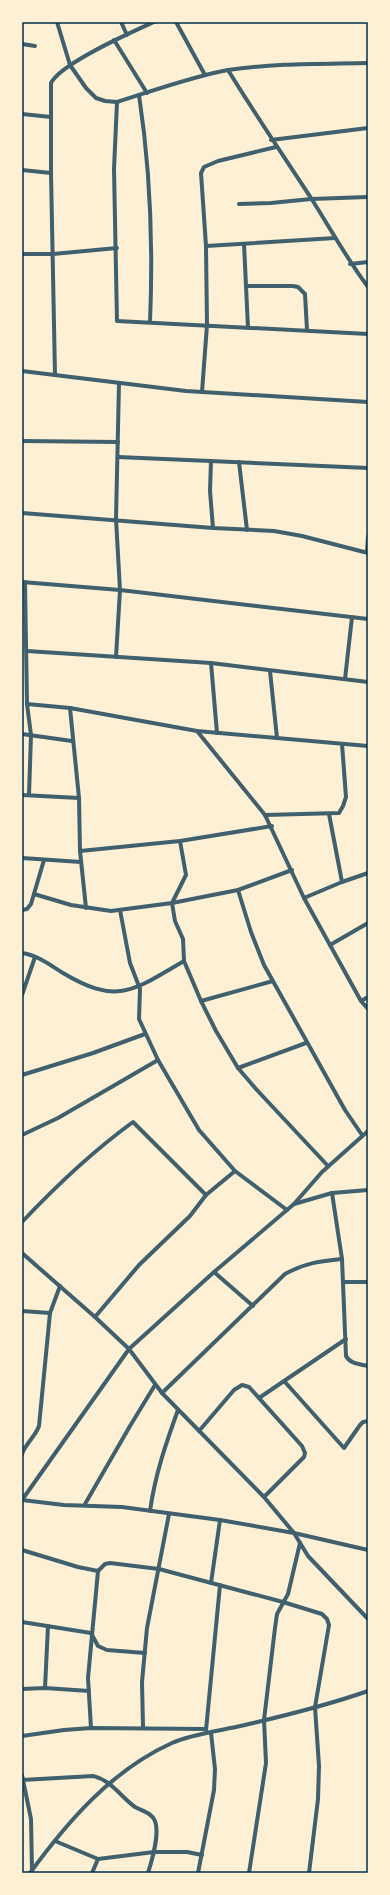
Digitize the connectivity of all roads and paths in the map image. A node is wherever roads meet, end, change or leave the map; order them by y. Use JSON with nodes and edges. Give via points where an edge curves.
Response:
{"nodes":[{"id":1,"x":57,"y":22,"type":"edge"},
{"id":2,"x":121,"y":22,"type":"edge"},
{"id":3,"x":154,"y":22,"type":"edge"},
{"id":4,"x":176,"y":22,"type":"edge"},
{"id":5,"x":127,"y":35,"type":"junction"},
{"id":6,"x":114,"y":40,"type":"junction"},
{"id":7,"x":22,"y":44,"type":"edge"},
{"id":8,"x":35,"y":46,"type":"dead end"},
{"id":9,"x":368,"y":63,"type":"edge"},
{"id":10,"x":70,"y":65,"type":"junction"},
{"id":11,"x":228,"y":70,"type":"junction"},
{"id":12,"x":206,"y":75,"type":"junction"},
{"id":13,"x":147,"y":93,"type":"junction"},
{"id":14,"x":139,"y":95,"type":"junction"},
{"id":15,"x":117,"y":102,"type":"junction"},
{"id":16,"x":22,"y":114,"type":"edge"},
{"id":17,"x":51,"y":117,"type":"junction"},
{"id":18,"x":368,"y":128,"type":"edge"},
{"id":19,"x":271,"y":140,"type":"junction"},
{"id":20,"x":276,"y":147,"type":"junction"},
{"id":21,"x":22,"y":170,"type":"edge"},
{"id":22,"x":51,"y":173,"type":"junction"},
{"id":23,"x":368,"y":197,"type":"edge"},
{"id":24,"x":311,"y":198,"type":"junction"},
{"id":25,"x":239,"y":204,"type":"dead end"},
{"id":26,"x":335,"y":238,"type":"junction"},
{"id":27,"x":244,"y":244,"type":"junction"},
{"id":28,"x":206,"y":246,"type":"junction"},
{"id":29,"x":117,"y":248,"type":"junction"},
{"id":30,"x":22,"y":254,"type":"edge"},
{"id":31,"x":54,"y":254,"type":"junction"},
{"id":32,"x":368,"y":262,"type":"edge"},
{"id":33,"x":350,"y":264,"type":"junction"},
{"id":34,"x":247,"y":286,"type":"junction"},
{"id":35,"x":368,"y":287,"type":"edge"},
{"id":36,"x":150,"y":322,"type":"junction"},
{"id":37,"x":207,"y":325,"type":"junction"},
{"id":38,"x":248,"y":328,"type":"junction"},
{"id":39,"x":307,"y":330,"type":"junction"},
{"id":40,"x":368,"y":334,"type":"edge"},
{"id":41,"x":22,"y":371,"type":"edge"},
{"id":42,"x":55,"y":375,"type":"junction"},
{"id":43,"x":119,"y":383,"type":"junction"},
{"id":44,"x":202,"y":392,"type":"junction"},
{"id":45,"x":368,"y":402,"type":"edge"},
{"id":46,"x":22,"y":441,"type":"edge"},
{"id":47,"x":118,"y":442,"type":"junction"},
{"id":48,"x":118,"y":457,"type":"junction"},
{"id":49,"x":211,"y":461,"type":"junction"},
{"id":50,"x":239,"y":462,"type":"junction"},
{"id":51,"x":368,"y":468,"type":"edge"},
{"id":52,"x":22,"y":513,"type":"edge"},
{"id":53,"x":116,"y":519,"type":"junction"},
{"id":54,"x":213,"y":528,"type":"junction"},
{"id":55,"x":247,"y":530,"type":"junction"},
{"id":56,"x":368,"y":536,"type":"edge"},
{"id":57,"x":367,"y":553,"type":"edge"},
{"id":58,"x":23,"y":582,"type":"edge"},
{"id":59,"x":120,"y":590,"type":"junction"},
{"id":60,"x":352,"y":617,"type":"junction"},
{"id":61,"x":368,"y":619,"type":"edge"},
{"id":62,"x":24,"y":644,"type":"edge"},
{"id":63,"x":27,"y":651,"type":"junction"},
{"id":64,"x":116,"y":657,"type":"junction"},
{"id":65,"x":210,"y":663,"type":"junction"},
{"id":66,"x":270,"y":671,"type":"junction"},
{"id":67,"x":345,"y":679,"type":"junction"},
{"id":68,"x":24,"y":680,"type":"edge"},
{"id":69,"x":368,"y":682,"type":"edge"},
{"id":70,"x":28,"y":704,"type":"junction"},
{"id":71,"x":70,"y":708,"type":"junction"},
{"id":72,"x":197,"y":731,"type":"junction"},
{"id":73,"x":216,"y":732,"type":"junction"},
{"id":74,"x":22,"y":734,"type":"edge"},
{"id":75,"x":31,"y":735,"type":"junction"},
{"id":76,"x":277,"y":738,"type":"junction"},
{"id":77,"x":72,"y":741,"type":"junction"},
{"id":78,"x":342,"y":744,"type":"junction"},
{"id":79,"x":368,"y":746,"type":"edge"},
{"id":80,"x":22,"y":795,"type":"edge"},
{"id":81,"x":29,"y":795,"type":"junction"},
{"id":82,"x":79,"y":798,"type":"junction"},
{"id":83,"x":329,"y":814,"type":"junction"},
{"id":84,"x":265,"y":815,"type":"junction"},
{"id":85,"x":272,"y":826,"type":"junction"},
{"id":86,"x":180,"y":841,"type":"junction"},
{"id":87,"x":80,"y":851,"type":"junction"},
{"id":88,"x":22,"y":858,"type":"edge"},
{"id":89,"x":44,"y":860,"type":"junction"},
{"id":90,"x":81,"y":862,"type":"junction"},
{"id":91,"x":292,"y":870,"type":"junction"},
{"id":92,"x":368,"y":873,"type":"edge"},
{"id":93,"x":342,"y":882,"type":"junction"},
{"id":94,"x":238,"y":890,"type":"junction"},
{"id":95,"x":34,"y":894,"type":"junction"},
{"id":96,"x":304,"y":898,"type":"junction"},
{"id":97,"x":172,"y":903,"type":"junction"},
{"id":98,"x":86,"y":908,"type":"junction"},
{"id":99,"x":22,"y":910,"type":"edge"},
{"id":100,"x":120,"y":910,"type":"junction"},
{"id":101,"x":368,"y":923,"type":"edge"},
{"id":102,"x":330,"y":945,"type":"junction"},
{"id":103,"x":22,"y":953,"type":"edge"},
{"id":104,"x":35,"y":957,"type":"junction"},
{"id":105,"x":184,"y":961,"type":"junction"},
{"id":106,"x":273,"y":981,"type":"junction"},
{"id":107,"x":139,"y":987,"type":"junction"},
{"id":108,"x":22,"y":995,"type":"edge"},
{"id":109,"x":368,"y":997,"type":"edge"},
{"id":110,"x":201,"y":1001,"type":"junction"},
{"id":111,"x":361,"y":1001,"type":"junction"},
{"id":112,"x":368,"y":1009,"type":"edge"},
{"id":113,"x":145,"y":1034,"type":"junction"},
{"id":114,"x":306,"y":1043,"type":"junction"},
{"id":115,"x":158,"y":1060,"type":"junction"},
{"id":116,"x":238,"y":1068,"type":"junction"},
{"id":117,"x":22,"y":1075,"type":"edge"},
{"id":118,"x":368,"y":1131,"type":"edge"},
{"id":119,"x":22,"y":1135,"type":"edge"},
{"id":120,"x":362,"y":1135,"type":"junction"},
{"id":121,"x":328,"y":1166,"type":"junction"},
{"id":122,"x":235,"y":1171,"type":"junction"},
{"id":123,"x":368,"y":1190,"type":"edge"},
{"id":124,"x":332,"y":1193,"type":"junction"},
{"id":125,"x":206,"y":1195,"type":"junction"},
{"id":126,"x":294,"y":1204,"type":"junction"},
{"id":127,"x":287,"y":1210,"type":"junction"},
{"id":128,"x":22,"y":1222,"type":"edge"},
{"id":129,"x":23,"y":1255,"type":"edge"},
{"id":130,"x":342,"y":1258,"type":"junction"},
{"id":131,"x":214,"y":1272,"type":"junction"},
{"id":132,"x":343,"y":1282,"type":"junction"},
{"id":133,"x":368,"y":1282,"type":"edge"},
{"id":134,"x":60,"y":1286,"type":"junction"},
{"id":135,"x":253,"y":1306,"type":"junction"},
{"id":136,"x":22,"y":1311,"type":"edge"},
{"id":137,"x":50,"y":1313,"type":"junction"},
{"id":138,"x":95,"y":1316,"type":"junction"},
{"id":139,"x":346,"y":1339,"type":"junction"},
{"id":140,"x":129,"y":1349,"type":"junction"},
{"id":141,"x":368,"y":1366,"type":"edge"},
{"id":142,"x":285,"y":1382,"type":"junction"},
{"id":143,"x":155,"y":1385,"type":"junction"},
{"id":144,"x":162,"y":1393,"type":"junction"},
{"id":145,"x":259,"y":1398,"type":"junction"},
{"id":146,"x":178,"y":1410,"type":"junction"},
{"id":147,"x":368,"y":1421,"type":"edge"},
{"id":148,"x":199,"y":1432,"type":"junction"},
{"id":149,"x":22,"y":1454,"type":"edge"},
{"id":150,"x":264,"y":1497,"type":"junction"},
{"id":151,"x":22,"y":1500,"type":"edge"},
{"id":152,"x":85,"y":1504,"type":"junction"},
{"id":153,"x":150,"y":1511,"type":"junction"},
{"id":154,"x":169,"y":1514,"type":"junction"},
{"id":155,"x":220,"y":1520,"type":"junction"},
{"id":156,"x":294,"y":1533,"type":"junction"},
{"id":157,"x":300,"y":1543,"type":"junction"},
{"id":158,"x":22,"y":1550,"type":"edge"},
{"id":159,"x":368,"y":1550,"type":"edge"},
{"id":160,"x":159,"y":1569,"type":"junction"},
{"id":161,"x":98,"y":1571,"type":"junction"},
{"id":162,"x":211,"y":1583,"type":"junction"},
{"id":163,"x":220,"y":1586,"type":"junction"},
{"id":164,"x":283,"y":1602,"type":"junction"},
{"id":165,"x":368,"y":1619,"type":"edge"},
{"id":166,"x":22,"y":1622,"type":"edge"},
{"id":167,"x":48,"y":1626,"type":"junction"},
{"id":168,"x":91,"y":1633,"type":"junction"},
{"id":169,"x":144,"y":1653,"type":"junction"},
{"id":170,"x":45,"y":1688,"type":"junction"},
{"id":171,"x":22,"y":1689,"type":"edge"},
{"id":172,"x":89,"y":1691,"type":"junction"},
{"id":173,"x":368,"y":1691,"type":"edge"},
{"id":174,"x":315,"y":1707,"type":"junction"},
{"id":175,"x":264,"y":1720,"type":"junction"},
{"id":176,"x":142,"y":1727,"type":"junction"},
{"id":177,"x":90,"y":1728,"type":"junction"},
{"id":178,"x":206,"y":1732,"type":"junction"},
{"id":179,"x":211,"y":1733,"type":"junction"},
{"id":180,"x":22,"y":1736,"type":"edge"},
{"id":181,"x":22,"y":1774,"type":"edge"},
{"id":182,"x":22,"y":1780,"type":"edge"},
{"id":183,"x":109,"y":1783,"type":"junction"},
{"id":184,"x":55,"y":1841,"type":"junction"},
{"id":185,"x":154,"y":1852,"type":"junction"},
{"id":186,"x":202,"y":1855,"type":"junction"},
{"id":187,"x":98,"y":1860,"type":"junction"},
{"id":188,"x":31,"y":1872,"type":"edge"},
{"id":189,"x":92,"y":1873,"type":"edge"},
{"id":190,"x":148,"y":1873,"type":"edge"},
{"id":191,"x":198,"y":1873,"type":"edge"},
{"id":192,"x":249,"y":1873,"type":"edge"},
{"id":193,"x":309,"y":1873,"type":"edge"}],
"edges":[{"from":1,"to":10,"type":"street"},
{"from":2,"to":5,"type":"street"},
{"from":3,"to":5,"type":"street"},
{"from":4,"to":12,"type":"street"},
{"from":5,"to":6,"type":"street"},
{"from":6,"to":10,"type":"street"},
{"from":6,"to":13,"type":"street"},
{"from":7,"to":8,"type":"street"},
{"from":9,"to":11,"type":"street","via":[[286,64]]},
{"from":10,"to":15,"type":"street","via":[[96,98]]},
{"from":10,"to":17,"type":"street","via":[[55,76],[52,83]]},
{"from":11,"to":12,"type":"street"},
{"from":11,"to":19,"type":"street"},
{"from":12,"to":13,"type":"street"},
{"from":13,"to":14,"type":"street"},
{"from":14,"to":15,"type":"street"},
{"from":14,"to":36,"type":"street","via":[[145,132],[149,212]]},
{"from":15,"to":29,"type":"street","via":[[114,169]]},
{"from":16,"to":17,"type":"street"},
{"from":17,"to":22,"type":"street"},
{"from":18,"to":19,"type":"street"},
{"from":19,"to":20,"type":"street"},
{"from":20,"to":24,"type":"street"},
{"from":20,"to":28,"type":"street","via":[[218,161],[204,167],[201,173]]},
{"from":21,"to":22,"type":"street"},
{"from":22,"to":31,"type":"street"},
{"from":23,"to":24,"type":"street"},
{"from":24,"to":25,"type":"street"},
{"from":24,"to":26,"type":"street"},
{"from":26,"to":27,"type":"street"},
{"from":26,"to":33,"type":"street"},
{"from":27,"to":28,"type":"street"},
{"from":27,"to":34,"type":"street"},
{"from":28,"to":37,"type":"street"},
{"from":29,"to":31,"type":"street"},
{"from":29,"to":36,"type":"street","via":[[117,321]]},
{"from":30,"to":31,"type":"street"},
{"from":31,"to":42,"type":"street"},
{"from":32,"to":33,"type":"street"},
{"from":33,"to":35,"type":"street"},
{"from":34,"to":38,"type":"street"},
{"from":34,"to":39,"type":"street","via":[[293,286],[302,289],[305,294]]},
{"from":36,"to":37,"type":"street"},
{"from":37,"to":38,"type":"street"},
{"from":37,"to":44,"type":"street"},
{"from":38,"to":39,"type":"street"},
{"from":39,"to":40,"type":"street"},
{"from":41,"to":42,"type":"street"},
{"from":42,"to":43,"type":"street"},
{"from":43,"to":44,"type":"street"},
{"from":43,"to":47,"type":"street"},
{"from":44,"to":45,"type":"street"},
{"from":46,"to":47,"type":"street"},
{"from":47,"to":48,"type":"street"},
{"from":48,"to":49,"type":"street"},
{"from":48,"to":53,"type":"street"},
{"from":49,"to":50,"type":"street"},
{"from":49,"to":54,"type":"street"},
{"from":50,"to":51,"type":"street"},
{"from":50,"to":55,"type":"street"},
{"from":52,"to":53,"type":"street"},
{"from":53,"to":54,"type":"street"},
{"from":53,"to":59,"type":"street"},
{"from":54,"to":55,"type":"street"},
{"from":55,"to":57,"type":"street","via":[[302,536]]},
{"from":56,"to":57,"type":"street"},
{"from":58,"to":59,"type":"street"},
{"from":58,"to":62,"type":"street"},
{"from":59,"to":60,"type":"street"},
{"from":59,"to":64,"type":"street"},
{"from":60,"to":61,"type":"street"},
{"from":60,"to":67,"type":"street"},
{"from":62,"to":63,"type":"street"},
{"from":63,"to":64,"type":"street"},
{"from":63,"to":68,"type":"street"},
{"from":64,"to":65,"type":"street"},
{"from":65,"to":66,"type":"street"},
{"from":65,"to":73,"type":"street"},
{"from":66,"to":67,"type":"street"},
{"from":66,"to":76,"type":"street"},
{"from":67,"to":69,"type":"street"},
{"from":68,"to":70,"type":"street"},
{"from":70,"to":71,"type":"street"},
{"from":70,"to":75,"type":"street"},
{"from":71,"to":72,"type":"street"},
{"from":71,"to":77,"type":"street"},
{"from":72,"to":73,"type":"street"},
{"from":72,"to":84,"type":"street"},
{"from":73,"to":76,"type":"street"},
{"from":74,"to":75,"type":"street"},
{"from":75,"to":77,"type":"street"},
{"from":75,"to":81,"type":"street"},
{"from":76,"to":78,"type":"street"},
{"from":77,"to":82,"type":"street"},
{"from":78,"to":79,"type":"street"},
{"from":78,"to":83,"type":"street","via":[[346,797],[339,812]]},
{"from":80,"to":81,"type":"street"},
{"from":81,"to":82,"type":"street"},
{"from":82,"to":87,"type":"street"},
{"from":83,"to":84,"type":"street"},
{"from":83,"to":93,"type":"street"},
{"from":84,"to":85,"type":"street"},
{"from":85,"to":86,"type":"street"},
{"from":85,"to":91,"type":"street"},
{"from":86,"to":87,"type":"street"},
{"from":86,"to":97,"type":"street","via":[[186,875]]},
{"from":87,"to":90,"type":"street"},
{"from":88,"to":89,"type":"street"},
{"from":89,"to":90,"type":"street"},
{"from":89,"to":95,"type":"street"},
{"from":90,"to":98,"type":"street"},
{"from":91,"to":94,"type":"street"},
{"from":91,"to":96,"type":"street"},
{"from":92,"to":93,"type":"street"},
{"from":93,"to":96,"type":"street"},
{"from":94,"to":97,"type":"street"},
{"from":94,"to":106,"type":"street","via":[[251,932]]},
{"from":95,"to":98,"type":"street"},
{"from":95,"to":99,"type":"street","via":[[31,904]]},
{"from":96,"to":102,"type":"street"},
{"from":97,"to":100,"type":"street"},
{"from":97,"to":105,"type":"street","via":[[175,921],[183,939]]},
{"from":98,"to":100,"type":"street"},
{"from":100,"to":107,"type":"street","via":[[130,963]]},
{"from":101,"to":102,"type":"street"},
{"from":102,"to":111,"type":"street"},
{"from":103,"to":104,"type":"street"},
{"from":104,"to":107,"type":"street","via":[[92,988],[120,993]]},
{"from":104,"to":108,"type":"street"},
{"from":105,"to":107,"type":"street"},
{"from":105,"to":110,"type":"street"},
{"from":106,"to":110,"type":"street"},
{"from":106,"to":114,"type":"street"},
{"from":107,"to":113,"type":"street","via":[[139,1019]]},
{"from":109,"to":111,"type":"street"},
{"from":110,"to":116,"type":"street"},
{"from":111,"to":112,"type":"street"},
{"from":113,"to":115,"type":"street"},
{"from":113,"to":117,"type":"street"},
{"from":114,"to":116,"type":"street"},
{"from":114,"to":120,"type":"street"},
{"from":115,"to":119,"type":"street","via":[[58,1118]]},
{"from":115,"to":122,"type":"street","via":[[199,1130]]},
{"from":116,"to":121,"type":"street"},
{"from":118,"to":120,"type":"street"},
{"from":120,"to":121,"type":"street"},
{"from":121,"to":126,"type":"street"},
{"from":122,"to":125,"type":"street"},
{"from":122,"to":127,"type":"street"},
{"from":123,"to":124,"type":"street"},
{"from":124,"to":126,"type":"street"},
{"from":124,"to":130,"type":"street"},
{"from":125,"to":128,"type":"street","via":[[133,1122],[103,1145]]},
{"from":125,"to":138,"type":"street","via":[[190,1216],[139,1265]]},
{"from":126,"to":127,"type":"street"},
{"from":127,"to":131,"type":"street"},
{"from":129,"to":134,"type":"street"},
{"from":130,"to":132,"type":"street"},
{"from":130,"to":135,"type":"street","via":[[300,1265],[285,1274]]},
{"from":131,"to":135,"type":"street"},
{"from":131,"to":140,"type":"street"},
{"from":132,"to":133,"type":"street"},
{"from":132,"to":139,"type":"street"},
{"from":134,"to":137,"type":"street"},
{"from":134,"to":138,"type":"street"},
{"from":135,"to":144,"type":"street"},
{"from":136,"to":137,"type":"street"},
{"from":137,"to":149,"type":"street","via":[[39,1426],[36,1435],[26,1444]]},
{"from":138,"to":140,"type":"street"},
{"from":139,"to":141,"type":"street","via":[[348,1360]]},
{"from":139,"to":142,"type":"street"},
{"from":140,"to":143,"type":"street"},
{"from":140,"to":151,"type":"street"},
{"from":142,"to":145,"type":"street"},
{"from":142,"to":147,"type":"street","via":[[344,1448],[360,1425]]},
{"from":143,"to":144,"type":"street"},
{"from":143,"to":152,"type":"street"},
{"from":144,"to":146,"type":"street"},
{"from":145,"to":148,"type":"street","via":[[246,1385],[239,1386]]},
{"from":145,"to":150,"type":"street","via":[[302,1446],[305,1453],[304,1458]]},
{"from":146,"to":148,"type":"street"},
{"from":146,"to":153,"type":"street","via":[[159,1465]]},
{"from":148,"to":150,"type":"street"},
{"from":150,"to":156,"type":"street"},
{"from":151,"to":152,"type":"street","via":[[64,1505]]},
{"from":152,"to":153,"type":"street"},
{"from":153,"to":154,"type":"street"},
{"from":154,"to":155,"type":"street"},
{"from":154,"to":160,"type":"street"},
{"from":155,"to":156,"type":"street"},
{"from":155,"to":162,"type":"street"},
{"from":156,"to":157,"type":"street"},
{"from":156,"to":159,"type":"street"},
{"from":157,"to":164,"type":"street","via":[[288,1594]]},
{"from":157,"to":165,"type":"street","via":[[308,1556]]},
{"from":158,"to":161,"type":"street"},
{"from":160,"to":161,"type":"street","via":[[110,1563]]},
{"from":160,"to":162,"type":"street"},
{"from":160,"to":169,"type":"street"},
{"from":161,"to":168,"type":"street"},
{"from":162,"to":163,"type":"street"},
{"from":163,"to":164,"type":"street"},
{"from":163,"to":178,"type":"street"},
{"from":164,"to":174,"type":"street","via":[[322,1614],[329,1625]]},
{"from":164,"to":175,"type":"street","via":[[277,1614]]},
{"from":166,"to":167,"type":"street"},
{"from":167,"to":168,"type":"street"},
{"from":167,"to":170,"type":"street"},
{"from":168,"to":169,"type":"street","via":[[98,1646],[107,1650]]},
{"from":168,"to":172,"type":"street"},
{"from":169,"to":176,"type":"street"},
{"from":170,"to":171,"type":"street"},
{"from":170,"to":172,"type":"street"},
{"from":172,"to":177,"type":"street"},
{"from":173,"to":174,"type":"street"},
{"from":174,"to":175,"type":"street"},
{"from":174,"to":193,"type":"street","via":[[319,1766],[318,1799]]},
{"from":175,"to":179,"type":"street"},
{"from":175,"to":192,"type":"street","via":[[266,1763]]},
{"from":176,"to":177,"type":"street"},
{"from":176,"to":178,"type":"street"},
{"from":177,"to":180,"type":"street"},
{"from":178,"to":179,"type":"street"},
{"from":178,"to":183,"type":"street","via":[[173,1742],[143,1758]]},
{"from":179,"to":186,"type":"street","via":[[215,1769],[214,1790]]},
{"from":181,"to":182,"type":"street"},
{"from":182,"to":183,"type":"street","via":[[93,1776]]},
{"from":182,"to":188,"type":"street","via":[[31,1819]]},
{"from":183,"to":184,"type":"street"},
{"from":183,"to":185,"type":"street","via":[[129,1803],[155,1820]]},
{"from":184,"to":187,"type":"street"},
{"from":184,"to":188,"type":"street"},
{"from":185,"to":186,"type":"street","via":[[187,1852]]},
{"from":185,"to":187,"type":"street"},
{"from":185,"to":190,"type":"street"},
{"from":186,"to":191,"type":"street"},
{"from":187,"to":189,"type":"street"}]}
